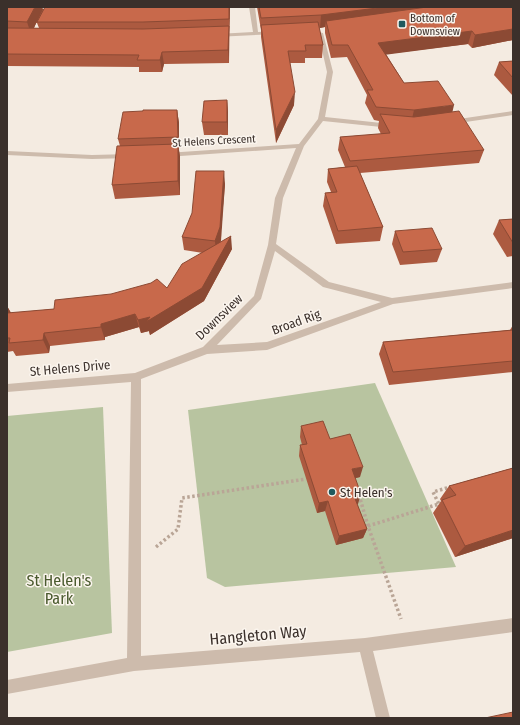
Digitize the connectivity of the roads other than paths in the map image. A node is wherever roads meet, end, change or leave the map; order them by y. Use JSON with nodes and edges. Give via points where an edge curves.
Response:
{"nodes":[{"id":1,"x":252,"y":7,"type":"edge"},
{"id":2,"x":320,"y":31,"type":"edge"},
{"id":3,"x":280,"y":33,"type":"edge"},
{"id":4,"x":256,"y":34,"type":"junction"},
{"id":5,"x":209,"y":36,"type":"edge"},
{"id":6,"x":513,"y":113,"type":"edge"},
{"id":7,"x":321,"y":119,"type":"junction"},
{"id":8,"x":442,"y":123,"type":"edge"},
{"id":9,"x":396,"y":126,"type":"edge"},
{"id":10,"x":302,"y":146,"type":"junction"},
{"id":11,"x":7,"y":153,"type":"edge"},
{"id":12,"x":137,"y":155,"type":"edge"},
{"id":13,"x":160,"y":155,"type":"edge"},
{"id":14,"x":272,"y":245,"type":"junction"},
{"id":15,"x":513,"y":285,"type":"edge"},
{"id":16,"x":392,"y":301,"type":"junction"},
{"id":17,"x":206,"y":350,"type":"junction"},
{"id":18,"x":136,"y":376,"type":"junction"},
{"id":19,"x":7,"y":388,"type":"edge"},
{"id":20,"x":513,"y":625,"type":"edge"},
{"id":21,"x":365,"y":645,"type":"junction"},
{"id":22,"x":134,"y":664,"type":"junction"},
{"id":23,"x":7,"y":687,"type":"edge"},
{"id":24,"x":383,"y":718,"type":"edge"}],
"edges":[{"from":1,"to":4,"type":"street"},
{"from":2,"to":7,"type":"street","name":"Downsview","via":[[330,72]]},
{"from":3,"to":4,"type":"street"},
{"from":4,"to":5,"type":"street"},
{"from":6,"to":8,"type":"street"},
{"from":7,"to":9,"type":"street"},
{"from":7,"to":10,"type":"street","name":"Downsview"},
{"from":10,"to":13,"type":"street","name":"St Helens Crescent"},
{"from":10,"to":14,"type":"street","name":"Downsview","via":[[279,198]]},
{"from":11,"to":12,"type":"street","via":[[92,157]]},
{"from":14,"to":16,"type":"street","name":"Broad Rig","via":[[326,284]]},
{"from":14,"to":17,"type":"street","name":"Downsview","via":[[258,297]]},
{"from":15,"to":16,"type":"street","name":"Broad Rig"},
{"from":16,"to":17,"type":"street","name":"Broad Rig","via":[[267,346]]},
{"from":17,"to":18,"type":"street","name":"Downsview"},
{"from":18,"to":19,"type":"street","name":"St Helens Drive"},
{"from":18,"to":22,"type":"street"},
{"from":20,"to":21,"type":"street","name":"Hangleton Way"},
{"from":21,"to":22,"type":"street","name":"Hangleton Way"},
{"from":21,"to":24,"type":"street"},
{"from":22,"to":23,"type":"street","name":"Hangleton Way"}]}
